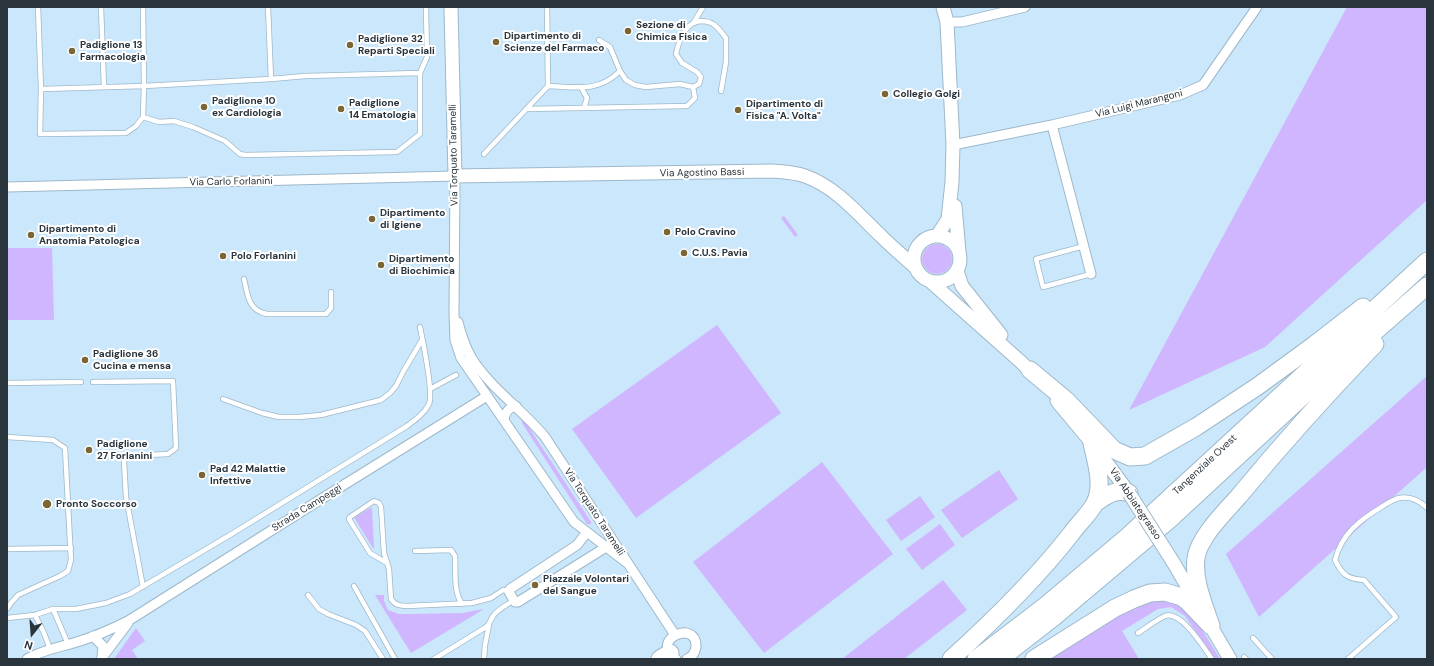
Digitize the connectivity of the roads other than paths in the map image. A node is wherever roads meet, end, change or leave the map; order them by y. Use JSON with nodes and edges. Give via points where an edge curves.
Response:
{"nodes":[{"id":1,"x":38,"y":7,"type":"edge"},
{"id":2,"x":101,"y":7,"type":"edge"},
{"id":3,"x":143,"y":7,"type":"edge"},
{"id":4,"x":268,"y":7,"type":"edge"},
{"id":5,"x":426,"y":7,"type":"edge"},
{"id":6,"x":451,"y":7,"type":"edge"},
{"id":7,"x":547,"y":7,"type":"edge"},
{"id":8,"x":703,"y":7,"type":"edge"},
{"id":9,"x":943,"y":7,"type":"edge"},
{"id":10,"x":1025,"y":7,"type":"edge"},
{"id":11,"x":1257,"y":7,"type":"edge"},
{"id":12,"x":694,"y":22,"type":"junction"},
{"id":13,"x":947,"y":22,"type":"junction"},
{"id":14,"x":599,"y":40,"type":"dead end"},
{"id":15,"x":620,"y":71,"type":"junction"},
{"id":16,"x":420,"y":73,"type":"junction"},
{"id":17,"x":271,"y":79,"type":"junction"},
{"id":18,"x":144,"y":86,"type":"junction"},
{"id":19,"x":548,"y":86,"type":"junction"},
{"id":20,"x":104,"y":87,"type":"junction"},
{"id":21,"x":581,"y":87,"type":"junction"},
{"id":22,"x":693,"y":87,"type":"junction"},
{"id":23,"x":41,"y":89,"type":"junction"},
{"id":24,"x":721,"y":91,"type":"dead end"},
{"id":25,"x":584,"y":108,"type":"junction"},
{"id":26,"x":526,"y":109,"type":"junction"},
{"id":27,"x":143,"y":117,"type":"junction"},
{"id":28,"x":1052,"y":125,"type":"junction"},
{"id":29,"x":953,"y":146,"type":"junction"},
{"id":30,"x":484,"y":154,"type":"dead end"},
{"id":31,"x":455,"y":176,"type":"junction"},
{"id":32,"x":952,"y":182,"type":"junction"},
{"id":33,"x":7,"y":187,"type":"edge"},
{"id":34,"x":937,"y":236,"type":"junction"},
{"id":35,"x":888,"y":243,"type":"junction"},
{"id":36,"x":1084,"y":246,"type":"junction"},
{"id":37,"x":917,"y":248,"type":"junction"},
{"id":38,"x":959,"y":252,"type":"junction"},
{"id":39,"x":1427,"y":256,"type":"edge"},
{"id":40,"x":1427,"y":261,"type":"edge"},
{"id":41,"x":915,"y":267,"type":"junction"},
{"id":42,"x":957,"y":271,"type":"junction"},
{"id":43,"x":1091,"y":274,"type":"joint"},
{"id":44,"x":244,"y":279,"type":"dead end"},
{"id":45,"x":931,"y":282,"type":"junction"},
{"id":46,"x":1427,"y":286,"type":"edge"},
{"id":47,"x":1427,"y":290,"type":"edge"},
{"id":48,"x":330,"y":292,"type":"dead end"},
{"id":49,"x":454,"y":303,"type":"junction"},
{"id":50,"x":420,"y":327,"type":"dead end"},
{"id":51,"x":422,"y":340,"type":"junction"},
{"id":52,"x":1026,"y":366,"type":"junction"},
{"id":53,"x":456,"y":375,"type":"dead end"},
{"id":54,"x":80,"y":382,"type":"dead end"},
{"id":55,"x":93,"y":382,"type":"dead end"},
{"id":56,"x":7,"y":383,"type":"edge"},
{"id":57,"x":430,"y":389,"type":"junction"},
{"id":58,"x":487,"y":396,"type":"junction"},
{"id":59,"x":223,"y":399,"type":"dead end"},
{"id":60,"x":516,"y":406,"type":"junction"},
{"id":61,"x":504,"y":420,"type":"junction"},
{"id":62,"x":7,"y":437,"type":"edge"},
{"id":63,"x":1092,"y":443,"type":"junction"},
{"id":64,"x":1129,"y":492,"type":"junction"},
{"id":65,"x":1095,"y":503,"type":"junction"},
{"id":66,"x":1427,"y":508,"type":"edge"},
{"id":67,"x":587,"y":532,"type":"junction"},
{"id":68,"x":610,"y":545,"type":"junction"},
{"id":69,"x":71,"y":548,"type":"junction"},
{"id":70,"x":7,"y":549,"type":"edge"},
{"id":71,"x":415,"y":550,"type":"dead end"},
{"id":72,"x":387,"y":563,"type":"junction"},
{"id":73,"x":354,"y":586,"type":"dead end"},
{"id":74,"x":143,"y":587,"type":"junction"},
{"id":75,"x":509,"y":591,"type":"junction"},
{"id":76,"x":308,"y":595,"type":"dead end"},
{"id":77,"x":514,"y":600,"type":"junction"},
{"id":78,"x":462,"y":604,"type":"junction"},
{"id":79,"x":7,"y":609,"type":"edge"},
{"id":80,"x":53,"y":609,"type":"junction"},
{"id":81,"x":35,"y":614,"type":"junction"},
{"id":82,"x":7,"y":618,"type":"edge"},
{"id":83,"x":128,"y":621,"type":"junction"},
{"id":84,"x":489,"y":625,"type":"junction"},
{"id":85,"x":1211,"y":626,"type":"junction"},
{"id":86,"x":1138,"y":633,"type":"dead end"},
{"id":87,"x":675,"y":635,"type":"junction"},
{"id":88,"x":93,"y":636,"type":"junction"},
{"id":89,"x":1253,"y":638,"type":"dead end"},
{"id":90,"x":68,"y":645,"type":"junction"},
{"id":91,"x":50,"y":649,"type":"junction"},
{"id":92,"x":669,"y":657,"type":"edge"},
{"id":93,"x":27,"y":659,"type":"edge"},
{"id":94,"x":101,"y":659,"type":"edge"},
{"id":95,"x":383,"y":659,"type":"edge"},
{"id":96,"x":395,"y":659,"type":"edge"},
{"id":97,"x":434,"y":659,"type":"edge"},
{"id":98,"x":484,"y":659,"type":"edge"},
{"id":99,"x":689,"y":659,"type":"edge"},
{"id":100,"x":951,"y":659,"type":"edge"},
{"id":101,"x":976,"y":659,"type":"edge"},
{"id":102,"x":1000,"y":659,"type":"edge"},
{"id":103,"x":1034,"y":659,"type":"edge"},
{"id":104,"x":1212,"y":659,"type":"edge"},
{"id":105,"x":1230,"y":659,"type":"edge"},
{"id":106,"x":1272,"y":659,"type":"edge"},
{"id":107,"x":1348,"y":659,"type":"edge"}],
"edges":[{"from":1,"to":23,"type":"lane"},
{"from":2,"to":20,"type":"lane"},
{"from":3,"to":18,"type":"lane"},
{"from":4,"to":17,"type":"lane"},
{"from":5,"to":16,"type":"lane","via":[[427,57]]},
{"from":6,"to":31,"type":"main road","name":"Via Torquato Taramelli"},
{"from":7,"to":19,"type":"lane"},
{"from":8,"to":12,"type":"lane"},
{"from":9,"to":13,"type":"main road"},
{"from":10,"to":13,"type":"street","via":[[962,22]]},
{"from":11,"to":28,"type":"street","name":"Via Luigi Marangoni","via":[[1203,84],[1180,95]]},
{"from":12,"to":22,"type":"lane","via":[[682,35],[676,54],[701,77],[699,84]]},
{"from":12,"to":24,"type":"lane","via":[[712,23],[726,38],[726,62]]},
{"from":13,"to":29,"type":"main road"},
{"from":14,"to":15,"type":"lane","via":[[610,47]]},
{"from":15,"to":21,"type":"lane","via":[[601,85]]},
{"from":15,"to":22,"type":"lane","via":[[626,80],[635,85],[680,84]]},
{"from":16,"to":17,"type":"lane"},
{"from":16,"to":27,"type":"lane","via":[[420,134],[397,152],[245,155],[240,154],[225,141],[192,127],[174,121],[159,122]]},
{"from":17,"to":18,"type":"lane"},
{"from":18,"to":20,"type":"lane"},
{"from":18,"to":27,"type":"lane"},
{"from":19,"to":21,"type":"lane"},
{"from":19,"to":26,"type":"lane"},
{"from":20,"to":23,"type":"lane"},
{"from":21,"to":25,"type":"lane","via":[[587,98]]},
{"from":22,"to":25,"type":"lane","via":[[695,98],[687,106]]},
{"from":23,"to":27,"type":"lane","via":[[40,134],[126,133]]},
{"from":25,"to":26,"type":"lane"},
{"from":26,"to":30,"type":"lane"},
{"from":28,"to":29,"type":"street","name":"Via Luigi Marangoni"},
{"from":28,"to":36,"type":"street"},
{"from":29,"to":32,"type":"main road"},
{"from":31,"to":33,"type":"street","name":"Via Carlo Forlanini"},
{"from":31,"to":35,"type":"main road","name":"Via Agostino Bassi","via":[[790,172],[804,175],[828,188]]},
{"from":31,"to":49,"type":"street","name":"Via Torquato Taramelli"},
{"from":32,"to":34,"type":"main road","via":[[948,219]]},
{"from":32,"to":38,"type":"main road"},
{"from":34,"to":37,"type":"main road","via":[[922,242]]},
{"from":34,"to":38,"type":"main road","via":[[946,238]]},
{"from":35,"to":37,"type":"main road","via":[[903,250]]},
{"from":35,"to":41,"type":"main road","name":"Via Agostino Bassi"},
{"from":36,"to":43,"type":"street"},
{"from":36,"to":43,"type":"lane","via":[[1036,259],[1043,287]]},
{"from":37,"to":41,"type":"main road"},
{"from":38,"to":42,"type":"main road"},
{"from":39,"to":52,"type":"highway","via":[[1258,386],[1196,428],[1145,456],[1130,457],[1114,450],[1066,400]]},
{"from":40,"to":101,"type":"highway","name":"Tangenziale Ovest","via":[[1126,537],[1045,606]]},
{"from":41,"to":45,"type":"main road","via":[[924,279]]},
{"from":42,"to":45,"type":"main road","via":[[946,281]]},
{"from":42,"to":52,"type":"main road","name":"Via Abbiategrasso","via":[[962,286]]},
{"from":44,"to":48,"type":"lane","via":[[253,307],[267,314],[326,314],[331,308]]},
{"from":45,"to":52,"type":"main road","name":"Via Abbiategrasso"},
{"from":46,"to":102,"type":"highway","name":"Tangenziale Ovest","via":[[1331,370],[1169,520]]},
{"from":47,"to":85,"type":"highway","via":[[1256,476],[1202,543],[1196,558],[1196,574]]},
{"from":49,"to":58,"type":"street","name":"Via Torquato Taramelli","via":[[457,348]]},
{"from":49,"to":60,"type":"street","name":"Via Torquato Taramelli","via":[[460,331],[471,357],[490,382]]},
{"from":50,"to":51,"type":"lane"},
{"from":51,"to":57,"type":"lane"},
{"from":51,"to":59,"type":"lane","via":[[396,386],[381,400],[321,415],[279,417]]},
{"from":52,"to":63,"type":"main road","name":"Via Abbiategrasso"},
{"from":53,"to":57,"type":"lane"},
{"from":54,"to":56,"type":"lane"},
{"from":55,"to":74,"type":"lane","via":[[173,381],[176,448],[168,454],[128,456],[124,461],[126,497]]},
{"from":57,"to":74,"type":"lane","via":[[429,403],[422,414],[407,426]]},
{"from":58,"to":61,"type":"street","name":"Via Torquato Taramelli"},
{"from":58,"to":83,"type":"street","name":"Strada Campeggi"},
{"from":60,"to":61,"type":"street","via":[[507,410]]},
{"from":60,"to":68,"type":"street","name":"Via Torquato Taramelli","via":[[545,437]]},
{"from":61,"to":67,"type":"street","name":"Via Torquato Taramelli","via":[[574,522]]},
{"from":62,"to":69,"type":"lane","via":[[53,440],[65,448]]},
{"from":63,"to":64,"type":"main road","name":"Via Abbiategrasso"},
{"from":63,"to":65,"type":"highway","via":[[1099,478]]},
{"from":64,"to":65,"type":"highway","via":[[1120,490]]},
{"from":64,"to":85,"type":"main road","name":"Via Abbiategrasso","bridge":true},
{"from":65,"to":100,"type":"highway","via":[[1018,596]]},
{"from":66,"to":107,"type":"lane","via":[[1409,497],[1398,498],[1368,516],[1349,532],[1338,548],[1334,560],[1340,570],[1354,579],[1364,580],[1396,617]]},
{"from":67,"to":68,"type":"street","name":"Via Torquato Taramelli"},
{"from":67,"to":75,"type":"street","via":[[572,549]]},
{"from":68,"to":77,"type":"street","via":[[518,602]]},
{"from":68,"to":87,"type":"street","name":"Via Torquato Taramelli","via":[[627,563]]},
{"from":69,"to":70,"type":"lane"},
{"from":69,"to":79,"type":"lane","via":[[68,570],[18,595]]},
{"from":71,"to":78,"type":"lane","via":[[453,552],[456,589]]},
{"from":72,"to":72,"type":"lane","via":[[381,507],[374,501],[349,520],[370,553]]},
{"from":72,"to":78,"type":"lane","via":[[391,599],[399,606]]},
{"from":73,"to":96,"type":"lane"},
{"from":74,"to":80,"type":"lane","via":[[106,603],[76,609]]},
{"from":75,"to":77,"type":"street"},
{"from":75,"to":78,"type":"lane","via":[[503,590],[486,600]]},
{"from":76,"to":95,"type":"lane","via":[[319,609],[365,631]]},
{"from":77,"to":84,"type":"lane","via":[[492,617]]},
{"from":80,"to":81,"type":"lane"},
{"from":80,"to":90,"type":"lane"},
{"from":81,"to":82,"type":"lane"},
{"from":81,"to":91,"type":"lane"},
{"from":83,"to":88,"type":"street","name":"Strada Campeggi"},
{"from":83,"to":94,"type":"street","name":"Strada Campeggi"},
{"from":84,"to":97,"type":"lane"},
{"from":84,"to":98,"type":"lane"},
{"from":85,"to":103,"type":"highway","via":[[1182,597],[1157,592],[1115,608]]},
{"from":85,"to":105,"type":"main road","name":"Via Abbiategrasso"},
{"from":86,"to":104,"type":"lane","via":[[1166,616],[1174,616],[1187,625]]},
{"from":87,"to":92,"type":"street","via":[[671,637],[668,645]]},
{"from":87,"to":99,"type":"street","via":[[683,633],[693,639],[696,647]]},
{"from":88,"to":90,"type":"street","name":"Strada Campeggi"},
{"from":88,"to":94,"type":"street","name":"Strada Campeggi","via":[[103,646]]},
{"from":89,"to":106,"type":"lane"},
{"from":90,"to":91,"type":"street","name":"Strada Campeggi"},
{"from":91,"to":93,"type":"street","name":"Strada Campeggi"}]}
